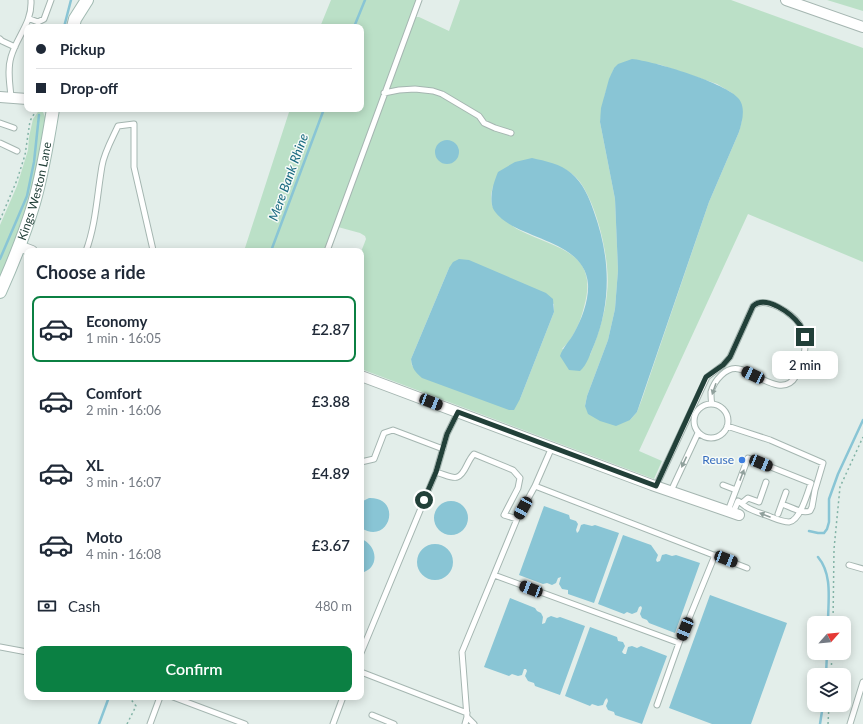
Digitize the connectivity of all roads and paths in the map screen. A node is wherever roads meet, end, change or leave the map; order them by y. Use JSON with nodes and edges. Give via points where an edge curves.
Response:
{"nodes":[{"id":1,"x":50,"y":0,"type":"edge"},
{"id":2,"x":87,"y":0,"type":"edge"},
{"id":3,"x":419,"y":0,"type":"edge"},
{"id":4,"x":786,"y":0,"type":"edge"},
{"id":5,"x":31,"y":1,"type":"edge"},
{"id":6,"x":30,"y":19,"type":"junction"},
{"id":7,"x":27,"y":24,"type":"edge"},
{"id":8,"x":74,"y":24,"type":"edge"},
{"id":9,"x":863,"y":27,"type":"edge"},
{"id":10,"x":24,"y":30,"type":"edge"},
{"id":11,"x":0,"y":39,"type":"edge"},
{"id":12,"x":15,"y":47,"type":"junction"},
{"id":13,"x":384,"y":93,"type":"junction"},
{"id":14,"x":5,"y":98,"type":"edge"},
{"id":15,"x":24,"y":99,"type":"edge"},
{"id":16,"x":35,"y":112,"type":"edge"},
{"id":17,"x":52,"y":112,"type":"edge"},
{"id":18,"x":0,"y":123,"type":"edge"},
{"id":19,"x":14,"y":128,"type":"dead end"},
{"id":20,"x":511,"y":133,"type":"dead end"},
{"id":21,"x":0,"y":143,"type":"edge"},
{"id":22,"x":17,"y":151,"type":"dead end"},
{"id":23,"x":0,"y":220,"type":"edge"},
{"id":24,"x":19,"y":246,"type":"junction"},
{"id":25,"x":24,"y":248,"type":"edge"},
{"id":26,"x":87,"y":248,"type":"edge"},
{"id":27,"x":153,"y":248,"type":"edge"},
{"id":28,"x":328,"y":248,"type":"edge"},
{"id":29,"x":0,"y":292,"type":"edge"},
{"id":30,"x":364,"y":377,"type":"edge"},
{"id":31,"x":712,"y":404,"type":"junction"},
{"id":32,"x":458,"y":412,"type":"junction"},
{"id":33,"x":693,"y":412,"type":"junction"},
{"id":34,"x":727,"y":426,"type":"junction"},
{"id":35,"x":698,"y":433,"type":"junction"},
{"id":36,"x":863,"y":437,"type":"edge"},
{"id":37,"x":552,"y":447,"type":"junction"},
{"id":38,"x":443,"y":449,"type":"junction"},
{"id":39,"x":364,"y":461,"type":"edge"},
{"id":40,"x":436,"y":472,"type":"junction"},
{"id":41,"x":766,"y":482,"type":"dead end"},
{"id":42,"x":723,"y":485,"type":"dead end"},
{"id":43,"x":535,"y":486,"type":"junction"},
{"id":44,"x":656,"y":486,"type":"junction"},
{"id":45,"x":736,"y":490,"type":"junction"},
{"id":46,"x":671,"y":491,"type":"junction"},
{"id":47,"x":786,"y":492,"type":"dead end"},
{"id":48,"x":742,"y":503,"type":"junction"},
{"id":49,"x":782,"y":504,"type":"junction"},
{"id":50,"x":800,"y":511,"type":"junction"},
{"id":51,"x":733,"y":513,"type":"junction"},
{"id":52,"x":778,"y":514,"type":"dead end"},
{"id":53,"x":517,"y":519,"type":"junction"},
{"id":54,"x":715,"y":555,"type":"junction"},
{"id":55,"x":850,"y":565,"type":"dead end"},
{"id":56,"x":747,"y":568,"type":"dead end"},
{"id":57,"x":863,"y":569,"type":"edge"},
{"id":58,"x":494,"y":575,"type":"junction"},
{"id":59,"x":833,"y":616,"type":"edge"},
{"id":60,"x":680,"y":643,"type":"junction"},
{"id":61,"x":364,"y":646,"type":"edge"},
{"id":62,"x":0,"y":647,"type":"edge"},
{"id":63,"x":24,"y":651,"type":"edge"},
{"id":64,"x":364,"y":673,"type":"edge"},
{"id":65,"x":863,"y":682,"type":"edge"},
{"id":66,"x":131,"y":700,"type":"edge"},
{"id":67,"x":159,"y":700,"type":"edge"},
{"id":68,"x":181,"y":700,"type":"edge"},
{"id":69,"x":343,"y":700,"type":"edge"},
{"id":70,"x":657,"y":705,"type":"dead end"},
{"id":71,"x":829,"y":712,"type":"edge"},
{"id":72,"x":372,"y":715,"type":"dead end"},
{"id":73,"x":467,"y":715,"type":"junction"},
{"id":74,"x":127,"y":724,"type":"edge"},
{"id":75,"x":150,"y":724,"type":"edge"},
{"id":76,"x":245,"y":724,"type":"edge"},
{"id":77,"x":333,"y":724,"type":"edge"},
{"id":78,"x":394,"y":724,"type":"edge"},
{"id":79,"x":465,"y":724,"type":"edge"},
{"id":80,"x":474,"y":724,"type":"edge"},
{"id":81,"x":828,"y":724,"type":"edge"},
{"id":82,"x":850,"y":724,"type":"edge"}],
"edges":[{"from":1,"to":6,"type":"lane","via":[[44,19],[38,22]]},
{"from":2,"to":8,"type":"street"},
{"from":3,"to":13,"type":"lane"},
{"from":4,"to":9,"type":"street"},
{"from":5,"to":6,"type":"lane"},
{"from":6,"to":7,"type":"lane"},
{"from":10,"to":12,"type":"lane"},
{"from":11,"to":12,"type":"lane"},
{"from":12,"to":14,"type":"lane","via":[[11,57]]},
{"from":13,"to":20,"type":"lane","via":[[415,89],[433,91],[479,116],[484,123]]},
{"from":13,"to":28,"type":"lane"},
{"from":14,"to":15,"type":"street"},
{"from":16,"to":23,"type":"path","via":[[30,121],[25,155],[17,180]]},
{"from":17,"to":24,"type":"street","name":"Kings Weston Lane","via":[[41,176]]},
{"from":18,"to":19,"type":"lane"},
{"from":21,"to":22,"type":"lane"},
{"from":24,"to":25,"type":"street"},
{"from":24,"to":29,"type":"street","name":"Kings Weston Lane"},
{"from":26,"to":27,"type":"lane","via":[[92,235],[106,153],[118,126],[134,124],[134,167]]},
{"from":30,"to":32,"type":"street"},
{"from":31,"to":33,"type":"lane"},
{"from":33,"to":31,"type":"lane","one_way":true,"via":[[706,377],[730,357],[753,306],[763,301],[786,311],[801,326],[805,337],[804,356],[793,381],[777,385],[739,368],[733,369],[724,372],[718,379],[711,392]]},
{"from":31,"to":34,"type":"lane","via":[[726,412]]},
{"from":32,"to":37,"type":"street"},
{"from":32,"to":38,"type":"lane"},
{"from":33,"to":35,"type":"lane","via":[[694,427]]},
{"from":33,"to":44,"type":"lane"},
{"from":34,"to":35,"type":"lane","via":[[724,433],[718,437],[704,437]]},
{"from":34,"to":50,"type":"lane","via":[[770,440],[823,463],[812,507],[810,511]]},
{"from":35,"to":46,"type":"lane","one_way":true},
{"from":36,"to":59,"type":"path","via":[[840,487],[834,549]]},
{"from":37,"to":43,"type":"lane"},
{"from":37,"to":44,"type":"street"},
{"from":38,"to":39,"type":"lane","via":[[393,430],[384,433],[374,459]]},
{"from":38,"to":40,"type":"lane"},
{"from":40,"to":53,"type":"lane","via":[[458,478],[474,454],[513,470],[520,478],[518,488],[504,515]]},
{"from":40,"to":61,"type":"lane"},
{"from":41,"to":48,"type":"lane","via":[[759,502],[748,498]]},
{"from":42,"to":45,"type":"lane"},
{"from":43,"to":53,"type":"lane"},
{"from":43,"to":54,"type":"lane"},
{"from":44,"to":46,"type":"street"},
{"from":45,"to":50,"type":"lane","one_way":true,"via":[[748,458],[811,483]]},
{"from":45,"to":51,"type":"lane"},
{"from":46,"to":51,"type":"street"},
{"from":47,"to":49,"type":"lane"},
{"from":50,"to":48,"type":"lane","one_way":true,"via":[[795,519],[789,522],[747,508]]},
{"from":48,"to":51,"type":"lane","via":[[738,501]]},
{"from":49,"to":50,"type":"lane"},
{"from":49,"to":52,"type":"lane"},
{"from":53,"to":58,"type":"lane"},
{"from":54,"to":56,"type":"lane"},
{"from":54,"to":60,"type":"lane"},
{"from":55,"to":57,"type":"lane"},
{"from":58,"to":60,"type":"lane"},
{"from":58,"to":73,"type":"lane","via":[[462,652]]},
{"from":60,"to":70,"type":"lane"},
{"from":62,"to":63,"type":"lane"},
{"from":64,"to":73,"type":"lane"},
{"from":65,"to":82,"type":"lane"},
{"from":66,"to":74,"type":"path","via":[[136,706]]},
{"from":67,"to":75,"type":"lane"},
{"from":68,"to":76,"type":"lane"},
{"from":69,"to":77,"type":"lane"},
{"from":71,"to":81,"type":"path"},
{"from":72,"to":78,"type":"lane"},
{"from":73,"to":79,"type":"lane"},
{"from":73,"to":80,"type":"lane"}]}
